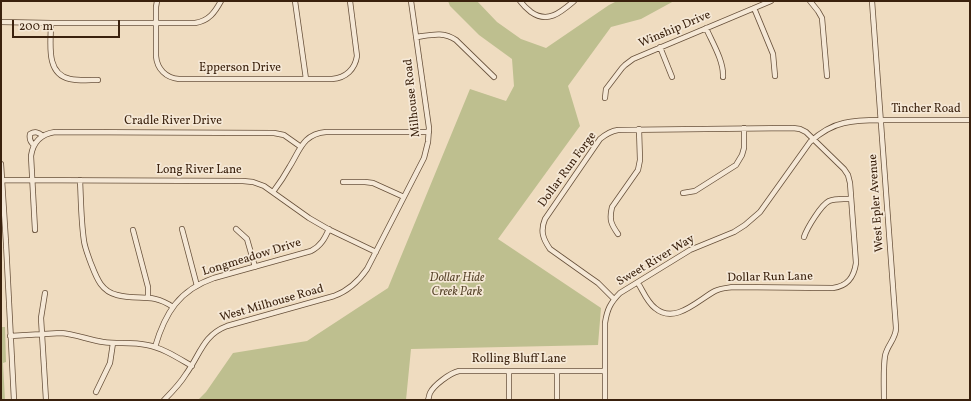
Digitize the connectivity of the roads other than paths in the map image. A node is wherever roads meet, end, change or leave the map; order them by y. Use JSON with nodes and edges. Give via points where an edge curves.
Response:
{"nodes":[{"id":1,"x":158,"y":1,"type":"edge"},
{"id":2,"x":221,"y":1,"type":"edge"},
{"id":3,"x":295,"y":1,"type":"edge"},
{"id":4,"x":350,"y":1,"type":"edge"},
{"id":5,"x":411,"y":1,"type":"edge"},
{"id":6,"x":520,"y":1,"type":"edge"},
{"id":7,"x":574,"y":1,"type":"edge"},
{"id":8,"x":771,"y":1,"type":"edge"},
{"id":9,"x":810,"y":1,"type":"edge"},
{"id":10,"x":872,"y":1,"type":"edge"},
{"id":11,"x":754,"y":8,"type":"junction"},
{"id":12,"x":1,"y":22,"type":"edge"},
{"id":13,"x":51,"y":23,"type":"junction"},
{"id":14,"x":156,"y":24,"type":"junction"},
{"id":15,"x":706,"y":28,"type":"junction"},
{"id":16,"x":416,"y":37,"type":"junction"},
{"id":17,"x":660,"y":47,"type":"junction"},
{"id":18,"x":775,"y":76,"type":"dead end"},
{"id":19,"x":827,"y":76,"type":"dead end"},
{"id":20,"x":494,"y":77,"type":"dead end"},
{"id":21,"x":672,"y":77,"type":"dead end"},
{"id":22,"x":723,"y":77,"type":"dead end"},
{"id":23,"x":306,"y":79,"type":"junction"},
{"id":24,"x":98,"y":80,"type":"dead end"},
{"id":25,"x":605,"y":98,"type":"dead end"},
{"id":26,"x":881,"y":120,"type":"junction"},
{"id":27,"x":970,"y":120,"type":"edge"},
{"id":28,"x":744,"y":128,"type":"junction"},
{"id":29,"x":639,"y":129,"type":"junction"},
{"id":30,"x":429,"y":132,"type":"junction"},
{"id":31,"x":43,"y":136,"type":"junction"},
{"id":32,"x":814,"y":139,"type":"junction"},
{"id":33,"x":34,"y":145,"type":"junction"},
{"id":34,"x":301,"y":147,"type":"junction"},
{"id":35,"x":1,"y":164,"type":"edge"},
{"id":36,"x":2,"y":180,"type":"junction"},
{"id":37,"x":32,"y":180,"type":"junction"},
{"id":38,"x":80,"y":180,"type":"junction"},
{"id":39,"x":343,"y":182,"type":"dead end"},
{"id":40,"x":272,"y":192,"type":"junction"},
{"id":41,"x":684,"y":193,"type":"dead end"},
{"id":42,"x":404,"y":197,"type":"junction"},
{"id":43,"x":851,"y":199,"type":"junction"},
{"id":44,"x":236,"y":229,"type":"dead end"},
{"id":45,"x":329,"y":229,"type":"junction"},
{"id":46,"x":35,"y":230,"type":"dead end"},
{"id":47,"x":133,"y":230,"type":"dead end"},
{"id":48,"x":182,"y":230,"type":"dead end"},
{"id":49,"x":618,"y":234,"type":"dead end"},
{"id":50,"x":804,"y":237,"type":"dead end"},
{"id":51,"x":4,"y":244,"type":"edge"},
{"id":52,"x":4,"y":250,"type":"edge"},
{"id":53,"x":376,"y":252,"type":"junction"},
{"id":54,"x":255,"y":267,"type":"junction"},
{"id":55,"x":850,"y":280,"type":"joint"},
{"id":56,"x":638,"y":283,"type":"junction"},
{"id":57,"x":198,"y":286,"type":"junction"},
{"id":58,"x":45,"y":293,"type":"dead end"},
{"id":59,"x":148,"y":298,"type":"junction"},
{"id":60,"x":614,"y":299,"type":"junction"},
{"id":61,"x":173,"y":307,"type":"junction"},
{"id":62,"x":41,"y":334,"type":"junction"},
{"id":63,"x":10,"y":336,"type":"junction"},
{"id":64,"x":113,"y":342,"type":"junction"},
{"id":65,"x":155,"y":347,"type":"junction"},
{"id":66,"x":192,"y":366,"type":"junction"},
{"id":67,"x":509,"y":370,"type":"junction"},
{"id":68,"x":557,"y":371,"type":"junction"},
{"id":69,"x":605,"y":371,"type":"junction"},
{"id":70,"x":96,"y":392,"type":"dead end"},
{"id":71,"x":14,"y":400,"type":"edge"},
{"id":72,"x":46,"y":400,"type":"edge"},
{"id":73,"x":164,"y":400,"type":"edge"},
{"id":74,"x":428,"y":400,"type":"edge"},
{"id":75,"x":509,"y":400,"type":"edge"},
{"id":76,"x":557,"y":400,"type":"edge"},
{"id":77,"x":605,"y":400,"type":"edge"},
{"id":78,"x":884,"y":400,"type":"edge"}],
"edges":[{"from":1,"to":14,"type":"street","name":"Epperson Drive"},
{"from":2,"to":14,"type":"street","via":[[213,14],[200,22]]},
{"from":3,"to":23,"type":"street"},
{"from":4,"to":23,"type":"street","name":"Epperson Drive","via":[[357,55],[353,68],[342,77]]},
{"from":5,"to":16,"type":"street","name":"Milhouse Road"},
{"from":6,"to":7,"type":"street","via":[[533,14],[547,17],[559,13]]},
{"from":8,"to":11,"type":"street","name":"Winship Drive"},
{"from":9,"to":19,"type":"street","via":[[822,18]]},
{"from":10,"to":26,"type":"street","name":"West Epler Avenue"},
{"from":11,"to":15,"type":"street","name":"Winship Drive"},
{"from":11,"to":18,"type":"street","via":[[773,54]]},
{"from":12,"to":13,"type":"street"},
{"from":13,"to":14,"type":"street"},
{"from":13,"to":24,"type":"street","via":[[51,57],[57,71],[71,79]]},
{"from":14,"to":23,"type":"street","name":"Epperson Drive","via":[[157,63],[164,74],[170,77]]},
{"from":15,"to":17,"type":"street","name":"Winship Drive"},
{"from":15,"to":22,"type":"street","via":[[720,60]]},
{"from":16,"to":20,"type":"street","via":[[440,34],[452,37]]},
{"from":16,"to":30,"type":"street","name":"Milhouse Road"},
{"from":17,"to":21,"type":"street"},
{"from":17,"to":25,"type":"street","name":"Winship Drive","via":[[625,64],[606,89]]},
{"from":26,"to":27,"type":"street","name":"Tincher Road"},
{"from":26,"to":32,"type":"street","name":"Sweet River Way","via":[[843,123],[829,128]]},
{"from":26,"to":78,"type":"street","name":"West Epler Avenue","via":[[896,328],[895,337],[885,356]]},
{"from":28,"to":29,"type":"street","name":"Dollar Run Forge"},
{"from":28,"to":32,"type":"street","name":"Dollar Run Forge","via":[[800,129]]},
{"from":28,"to":41,"type":"street","via":[[744,148],[736,165],[695,191]]},
{"from":29,"to":49,"type":"street","via":[[638,170],[612,207],[610,214],[612,225]]},
{"from":29,"to":60,"type":"street","name":"Dollar Run Forge","via":[[612,131],[600,139],[545,219],[542,230],[550,249],[598,283]]},
{"from":30,"to":34,"type":"street","via":[[322,132],[309,138]]},
{"from":30,"to":42,"type":"street","name":"Milhouse Road","via":[[424,158]]},
{"from":31,"to":33,"type":"street"},
{"from":31,"to":33,"type":"street","name":"Cradle River Drive","via":[[38,132],[30,134]]},
{"from":31,"to":34,"type":"street","name":"Cradle River Drive","via":[[55,132],[274,133],[284,135]]},
{"from":32,"to":43,"type":"street","name":"Dollar Run Forge","via":[[848,175]]},
{"from":32,"to":56,"type":"street","name":"Sweet River Way","via":[[754,219],[734,232],[690,250]]},
{"from":33,"to":37,"type":"street","name":"Cradle River Drive","via":[[31,156]]},
{"from":34,"to":40,"type":"street"},
{"from":35,"to":36,"type":"street"},
{"from":36,"to":37,"type":"street","name":"Long River Lane"},
{"from":36,"to":51,"type":"street"},
{"from":37,"to":38,"type":"street","name":"Long River Lane"},
{"from":37,"to":46,"type":"street","name":"Cradle River Drive"},
{"from":38,"to":40,"type":"street","name":"Long River Lane","via":[[246,181],[259,184]]},
{"from":38,"to":59,"type":"street","via":[[84,241],[98,281],[105,290],[113,294]]},
{"from":39,"to":42,"type":"street","via":[[373,183]]},
{"from":40,"to":45,"type":"street","name":"Long River Lane"},
{"from":42,"to":53,"type":"street","name":"Milhouse Road"},
{"from":43,"to":50,"type":"street","via":[[834,200],[825,204]]},
{"from":43,"to":55,"type":"street","name":"Dollar Run Forge","via":[[856,262]]},
{"from":44,"to":54,"type":"street","via":[[248,240]]},
{"from":45,"to":53,"type":"street","name":"Long River Lane"},
{"from":45,"to":54,"type":"street","name":"Longmeadow Drive","via":[[322,243],[314,250]]},
{"from":47,"to":59,"type":"street","via":[[148,287]]},
{"from":48,"to":57,"type":"street"},
{"from":51,"to":52,"type":"street"},
{"from":52,"to":63,"type":"street"},
{"from":53,"to":66,"type":"street","name":"West Milhouse Road","via":[[362,276],[346,291],[330,298],[220,329],[206,341]]},
{"from":54,"to":57,"type":"street","name":"Longmeadow Drive","via":[[217,277]]},
{"from":55,"to":56,"type":"street","name":"Dollar Run Lane","via":[[833,288],[723,288],[673,314],[665,314],[654,308]]},
{"from":56,"to":60,"type":"street","name":"Sweet River Way"},
{"from":57,"to":61,"type":"street","name":"Longmeadow Drive","via":[[182,296]]},
{"from":58,"to":62,"type":"street"},
{"from":59,"to":61,"type":"street","via":[[161,300]]},
{"from":60,"to":69,"type":"street","name":"Sweet River Way","via":[[606,313]]},
{"from":61,"to":65,"type":"street","name":"Longmeadow Drive","via":[[163,322]]},
{"from":62,"to":63,"type":"street"},
{"from":62,"to":64,"type":"street","via":[[68,334]]},
{"from":62,"to":72,"type":"street"},
{"from":63,"to":71,"type":"street"},
{"from":64,"to":65,"type":"street"},
{"from":64,"to":70,"type":"street","via":[[110,363]]},
{"from":65,"to":66,"type":"street"},
{"from":66,"to":73,"type":"street","name":"West Milhouse Road"},
{"from":67,"to":68,"type":"street","name":"Rolling Bluff Lane"},
{"from":67,"to":74,"type":"street","name":"Rolling Bluff Lane","via":[[452,373],[438,384]]},
{"from":67,"to":75,"type":"street"},
{"from":68,"to":69,"type":"street","name":"Rolling Bluff Lane"},
{"from":68,"to":76,"type":"street"},
{"from":69,"to":77,"type":"street","name":"Sweet River Way"}]}
